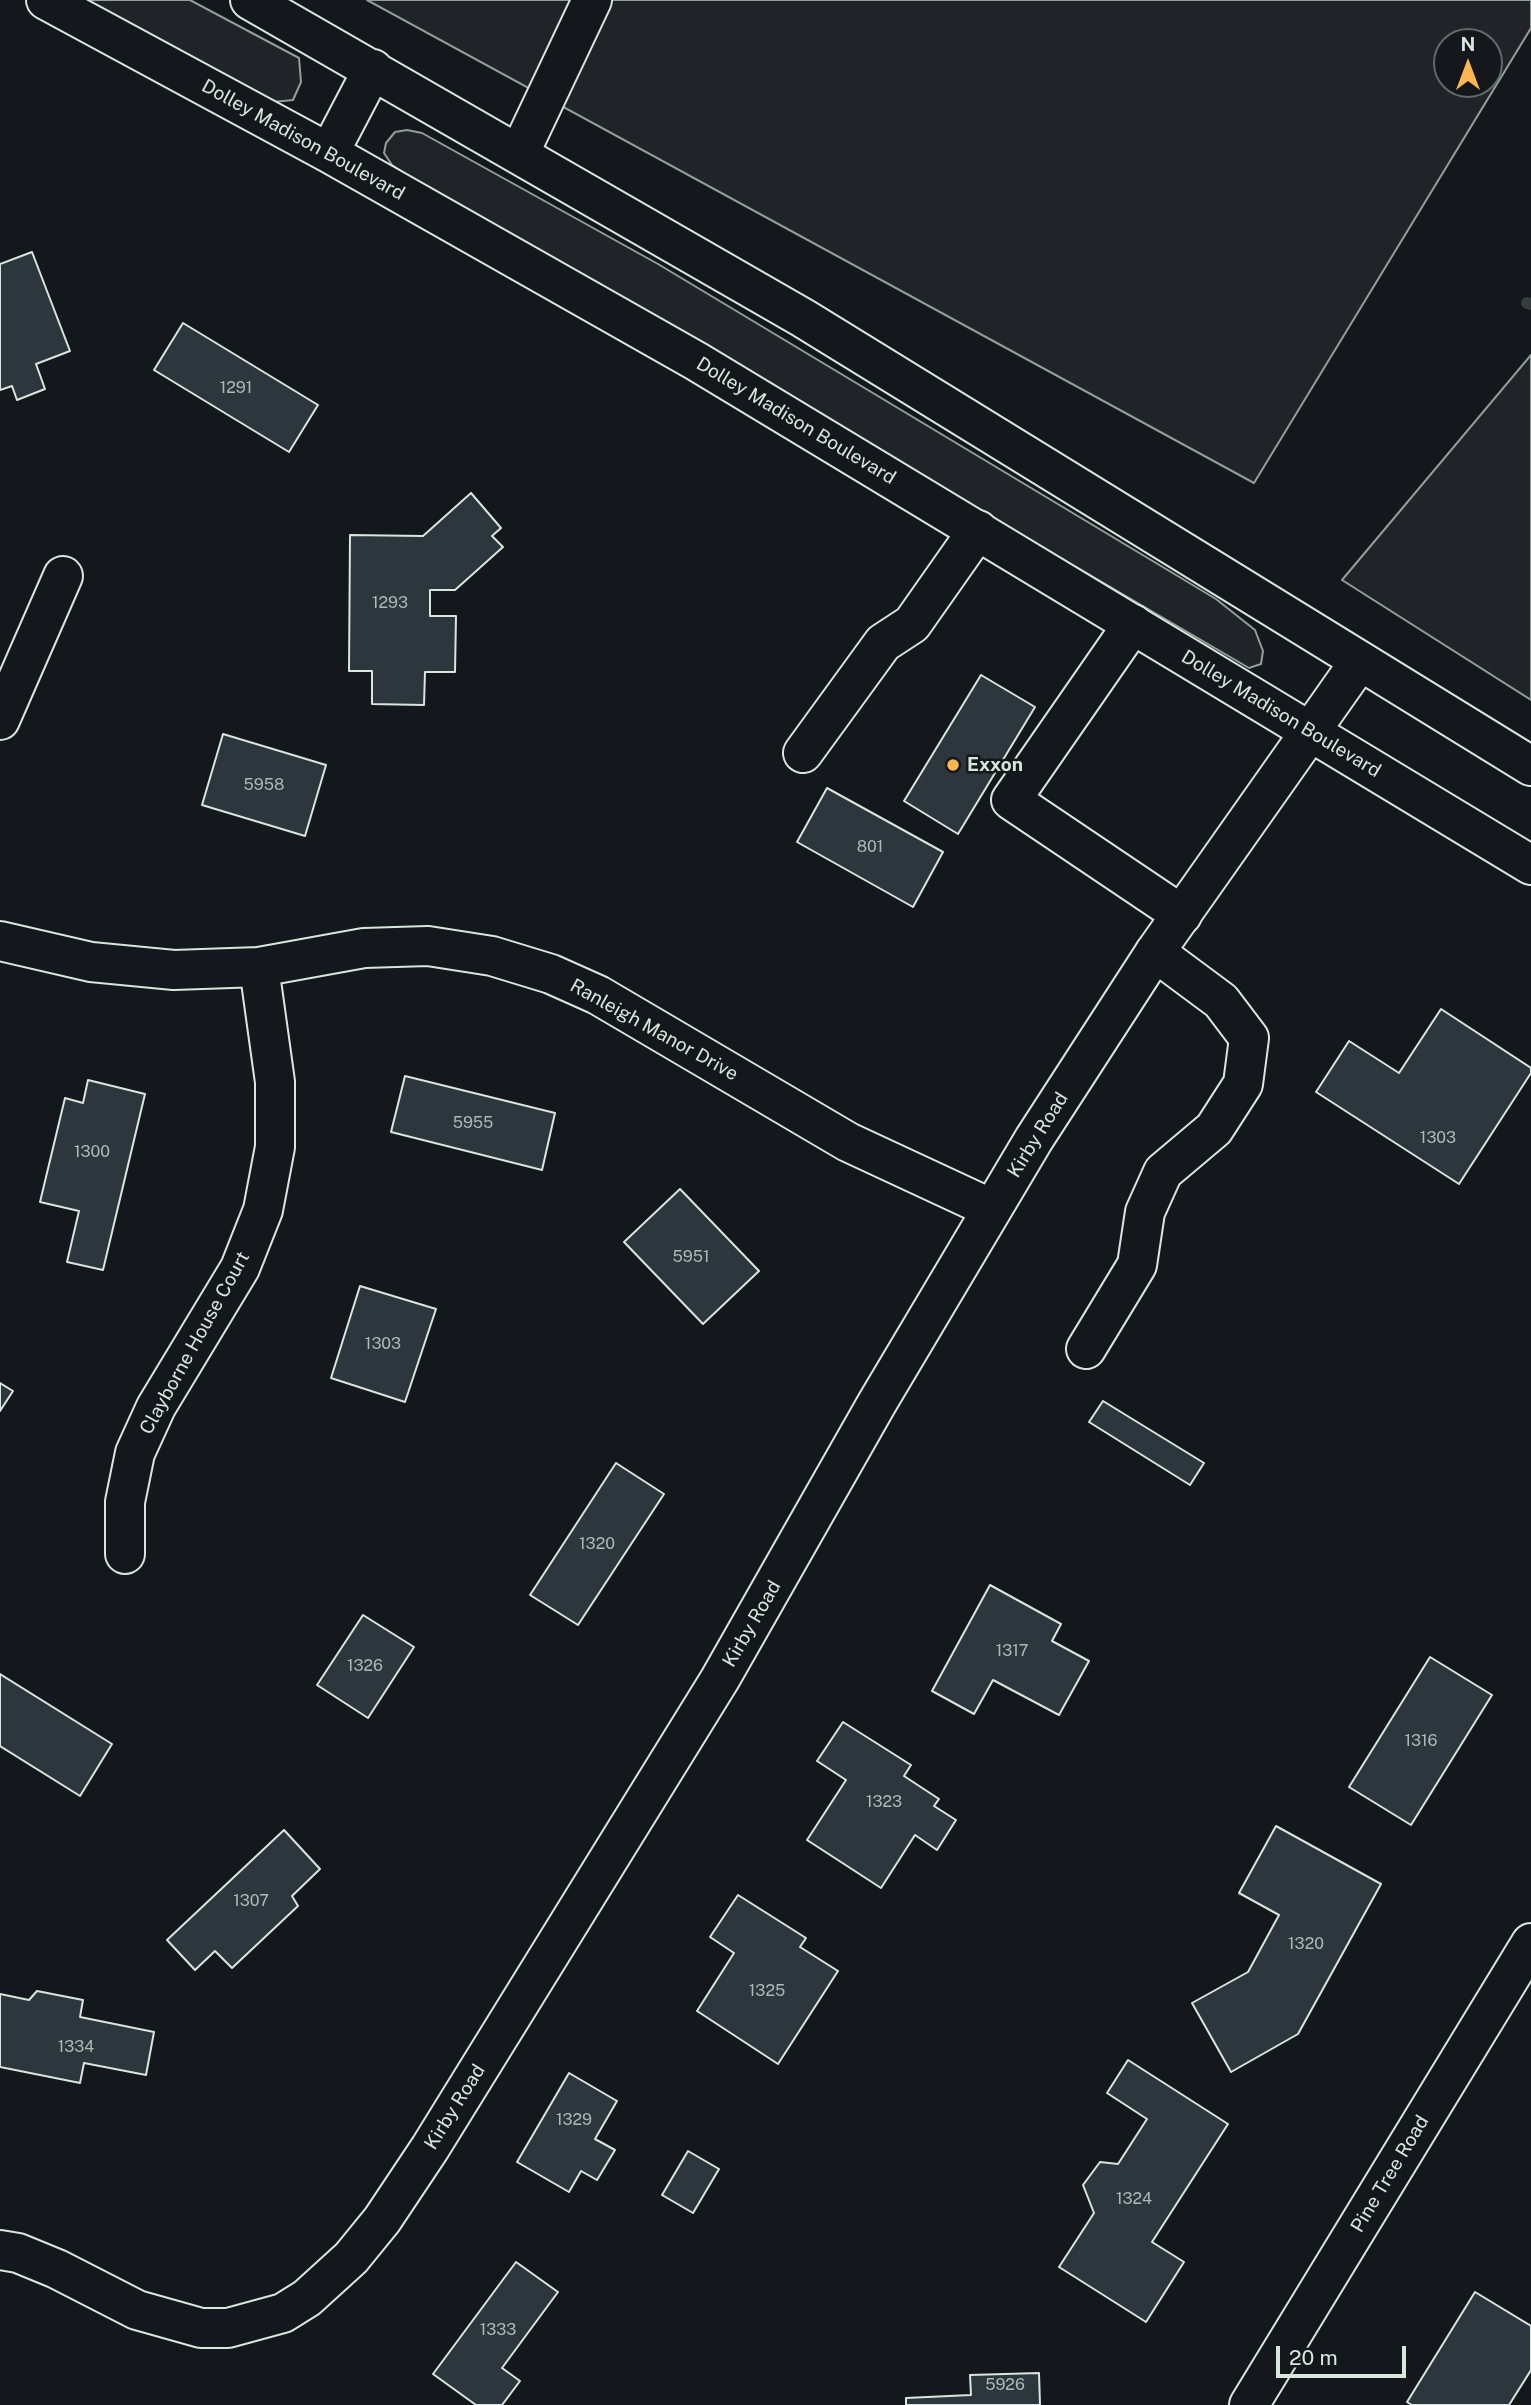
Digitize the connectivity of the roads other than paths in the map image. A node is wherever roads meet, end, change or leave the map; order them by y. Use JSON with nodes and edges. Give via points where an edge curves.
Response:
{"nodes":[{"id":1,"x":46,"y":0,"type":"edge"},
{"id":2,"x":250,"y":0,"type":"edge"},
{"id":3,"x":592,"y":0,"type":"edge"},
{"id":4,"x":373,"y":69,"type":"junction"},
{"id":5,"x":520,"y":152,"type":"junction"},
{"id":6,"x":329,"y":153,"type":"junction"},
{"id":7,"x":978,"y":530,"type":"junction"},
{"id":8,"x":63,"y":576,"type":"dead end"},
{"id":9,"x":1133,"y":624,"type":"junction"},
{"id":10,"x":1360,"y":661,"type":"junction"},
{"id":11,"x":0,"y":720,"type":"edge"},
{"id":12,"x":1311,"y":733,"type":"junction"},
{"id":13,"x":803,"y":752,"type":"dead end"},
{"id":14,"x":1531,"y":766,"type":"edge"},
{"id":15,"x":1531,"y":865,"type":"edge"},
{"id":16,"x":1182,"y":915,"type":"junction"},
{"id":17,"x":0,"y":942,"type":"edge"},
{"id":18,"x":1155,"y":952,"type":"junction"},
{"id":19,"x":259,"y":967,"type":"junction"},
{"id":20,"x":992,"y":1209,"type":"junction"},
{"id":21,"x":1086,"y":1349,"type":"dead end"},
{"id":22,"x":125,"y":1554,"type":"dead end"},
{"id":23,"x":1531,"y":1943,"type":"edge"},
{"id":24,"x":0,"y":2250,"type":"edge"},
{"id":25,"x":1249,"y":2405,"type":"edge"}],
"edges":[{"from":1,"to":6,"type":"main road","name":"Dolley Madison Boulevard"},
{"from":2,"to":4,"type":"main road"},
{"from":3,"to":5,"type":"main road"},
{"from":4,"to":5,"type":"main road"},
{"from":4,"to":6,"type":"main road"},
{"from":5,"to":10,"type":"main road","via":[[941,400]]},
{"from":6,"to":7,"type":"main road","name":"Dolley Madison Boulevard","via":[[696,361]]},
{"from":7,"to":9,"type":"main road","name":"Dolley Madison Boulevard"},
{"from":7,"to":13,"type":"main road","via":[[912,624],[883,643]]},
{"from":8,"to":11,"type":"main road"},
{"from":9,"to":12,"type":"main road","name":"Dolley Madison Boulevard"},
{"from":9,"to":16,"type":"main road","via":[[1011,800]]},
{"from":10,"to":12,"type":"main road","name":"Kirby Road"},
{"from":10,"to":14,"type":"main road"},
{"from":12,"to":15,"type":"main road","name":"Dolley Madison Boulevard"},
{"from":12,"to":16,"type":"main road","name":"Kirby Road"},
{"from":16,"to":18,"type":"main road","name":"Kirby Road"},
{"from":17,"to":19,"type":"main road","name":"Ranleigh Manor Drive","via":[[91,961],[174,970]]},
{"from":18,"to":20,"type":"main road","name":"Kirby Road"},
{"from":18,"to":21,"type":"main road","via":[[1221,1001],[1249,1038],[1243,1084],[1214,1129],[1163,1172],[1145,1212],[1137,1265]]},
{"from":19,"to":20,"type":"main road","name":"Ranleigh Manor Drive","via":[[364,948],[428,946],[492,956],[551,974],[598,995],[848,1142]]},
{"from":19,"to":22,"type":"main road","name":"Clayborne House Court","via":[[275,1082],[275,1147],[263,1210],[240,1268],[156,1407],[135,1453],[125,1502]]},
{"from":20,"to":24,"type":"main road","name":"Kirby Road","via":[[720,1679],[430,2148],[351,2258],[283,2313],[228,2328],[201,2328],[137,2310],[57,2269]]},
{"from":23,"to":25,"type":"main road","name":"Pine Tree Road"}]}
